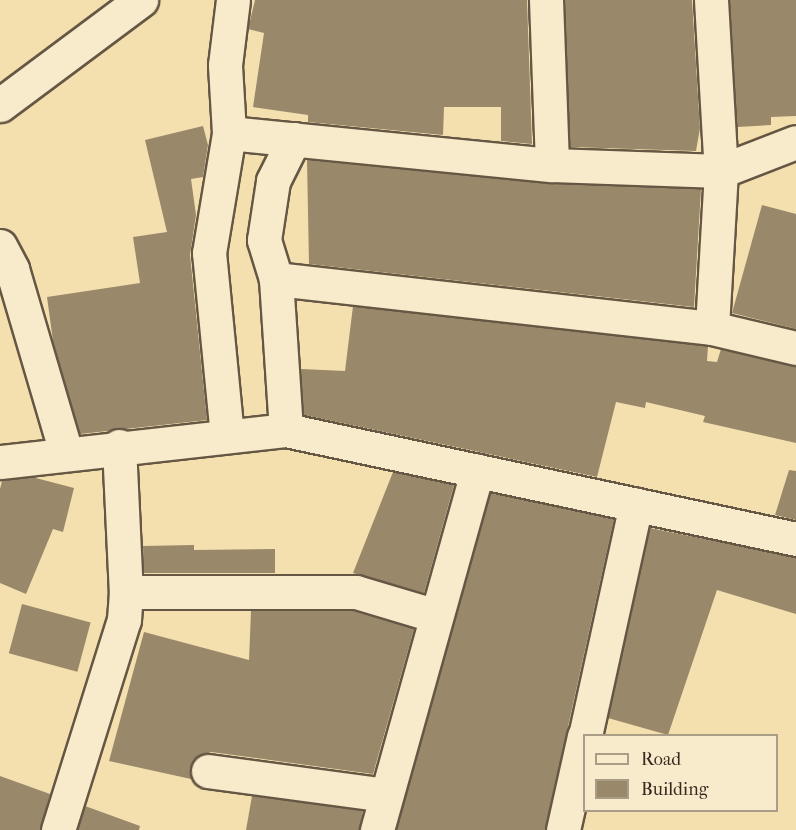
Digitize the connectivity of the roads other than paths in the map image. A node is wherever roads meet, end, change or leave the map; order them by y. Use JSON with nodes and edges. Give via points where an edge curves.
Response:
{"nodes":[{"id":1,"x":141,"y":0,"type":"edge"},
{"id":2,"x":233,"y":0,"type":"edge"},
{"id":3,"x":546,"y":0,"type":"edge"},
{"id":4,"x":711,"y":0,"type":"edge"},
{"id":5,"x":0,"y":105,"type":"edge"},
{"id":6,"x":229,"y":133,"type":"junction"},
{"id":7,"x":294,"y":139,"type":"junction"},
{"id":8,"x":796,"y":142,"type":"edge"},
{"id":9,"x":552,"y":165,"type":"junction"},
{"id":10,"x":721,"y":171,"type":"junction"},
{"id":11,"x":0,"y":246,"type":"edge"},
{"id":12,"x":276,"y":279,"type":"junction"},
{"id":13,"x":712,"y":328,"type":"junction"},
{"id":14,"x":796,"y":348,"type":"edge"},
{"id":15,"x":286,"y":430,"type":"junction"},
{"id":16,"x":227,"y":436,"type":"junction"},
{"id":17,"x":119,"y":446,"type":"junction"},
{"id":18,"x":66,"y":452,"type":"junction"},
{"id":19,"x":0,"y":462,"type":"edge"},
{"id":20,"x":477,"y":471,"type":"junction"},
{"id":21,"x":636,"y":505,"type":"junction"},
{"id":22,"x":796,"y":539,"type":"edge"},
{"id":23,"x":126,"y":592,"type":"junction"},
{"id":24,"x":433,"y":615,"type":"junction"},
{"id":25,"x":585,"y":734,"type":"edge"},
{"id":26,"x":583,"y":745,"type":"edge"},
{"id":27,"x":208,"y":771,"type":"dead end"},
{"id":28,"x":385,"y":795,"type":"junction"},
{"id":29,"x":58,"y":830,"type":"edge"},
{"id":30,"x":377,"y":830,"type":"edge"},
{"id":31,"x":563,"y":830,"type":"edge"}],
"edges":[{"from":1,"to":5,"type":"street"},
{"from":2,"to":6,"type":"street","via":[[225,65]]},
{"from":3,"to":9,"type":"street"},
{"from":4,"to":10,"type":"street"},
{"from":6,"to":7,"type":"street"},
{"from":6,"to":16,"type":"street","via":[[209,253]]},
{"from":7,"to":9,"type":"street"},
{"from":7,"to":12,"type":"street","via":[[273,181],[264,240]]},
{"from":8,"to":10,"type":"street"},
{"from":9,"to":10,"type":"street"},
{"from":10,"to":13,"type":"street"},
{"from":11,"to":18,"type":"street","via":[[12,269]]},
{"from":12,"to":13,"type":"street"},
{"from":12,"to":15,"type":"street"},
{"from":13,"to":14,"type":"street"},
{"from":15,"to":16,"type":"street"},
{"from":15,"to":20,"type":"street"},
{"from":16,"to":17,"type":"street"},
{"from":17,"to":18,"type":"street"},
{"from":17,"to":23,"type":"street"},
{"from":18,"to":19,"type":"street"},
{"from":20,"to":21,"type":"street"},
{"from":20,"to":24,"type":"street"},
{"from":21,"to":22,"type":"street"},
{"from":21,"to":25,"type":"street"},
{"from":23,"to":24,"type":"street","via":[[356,592]]},
{"from":23,"to":29,"type":"street","via":[[124,620]]},
{"from":24,"to":28,"type":"street"},
{"from":26,"to":31,"type":"street"},
{"from":27,"to":28,"type":"street"},
{"from":28,"to":30,"type":"street"}]}
